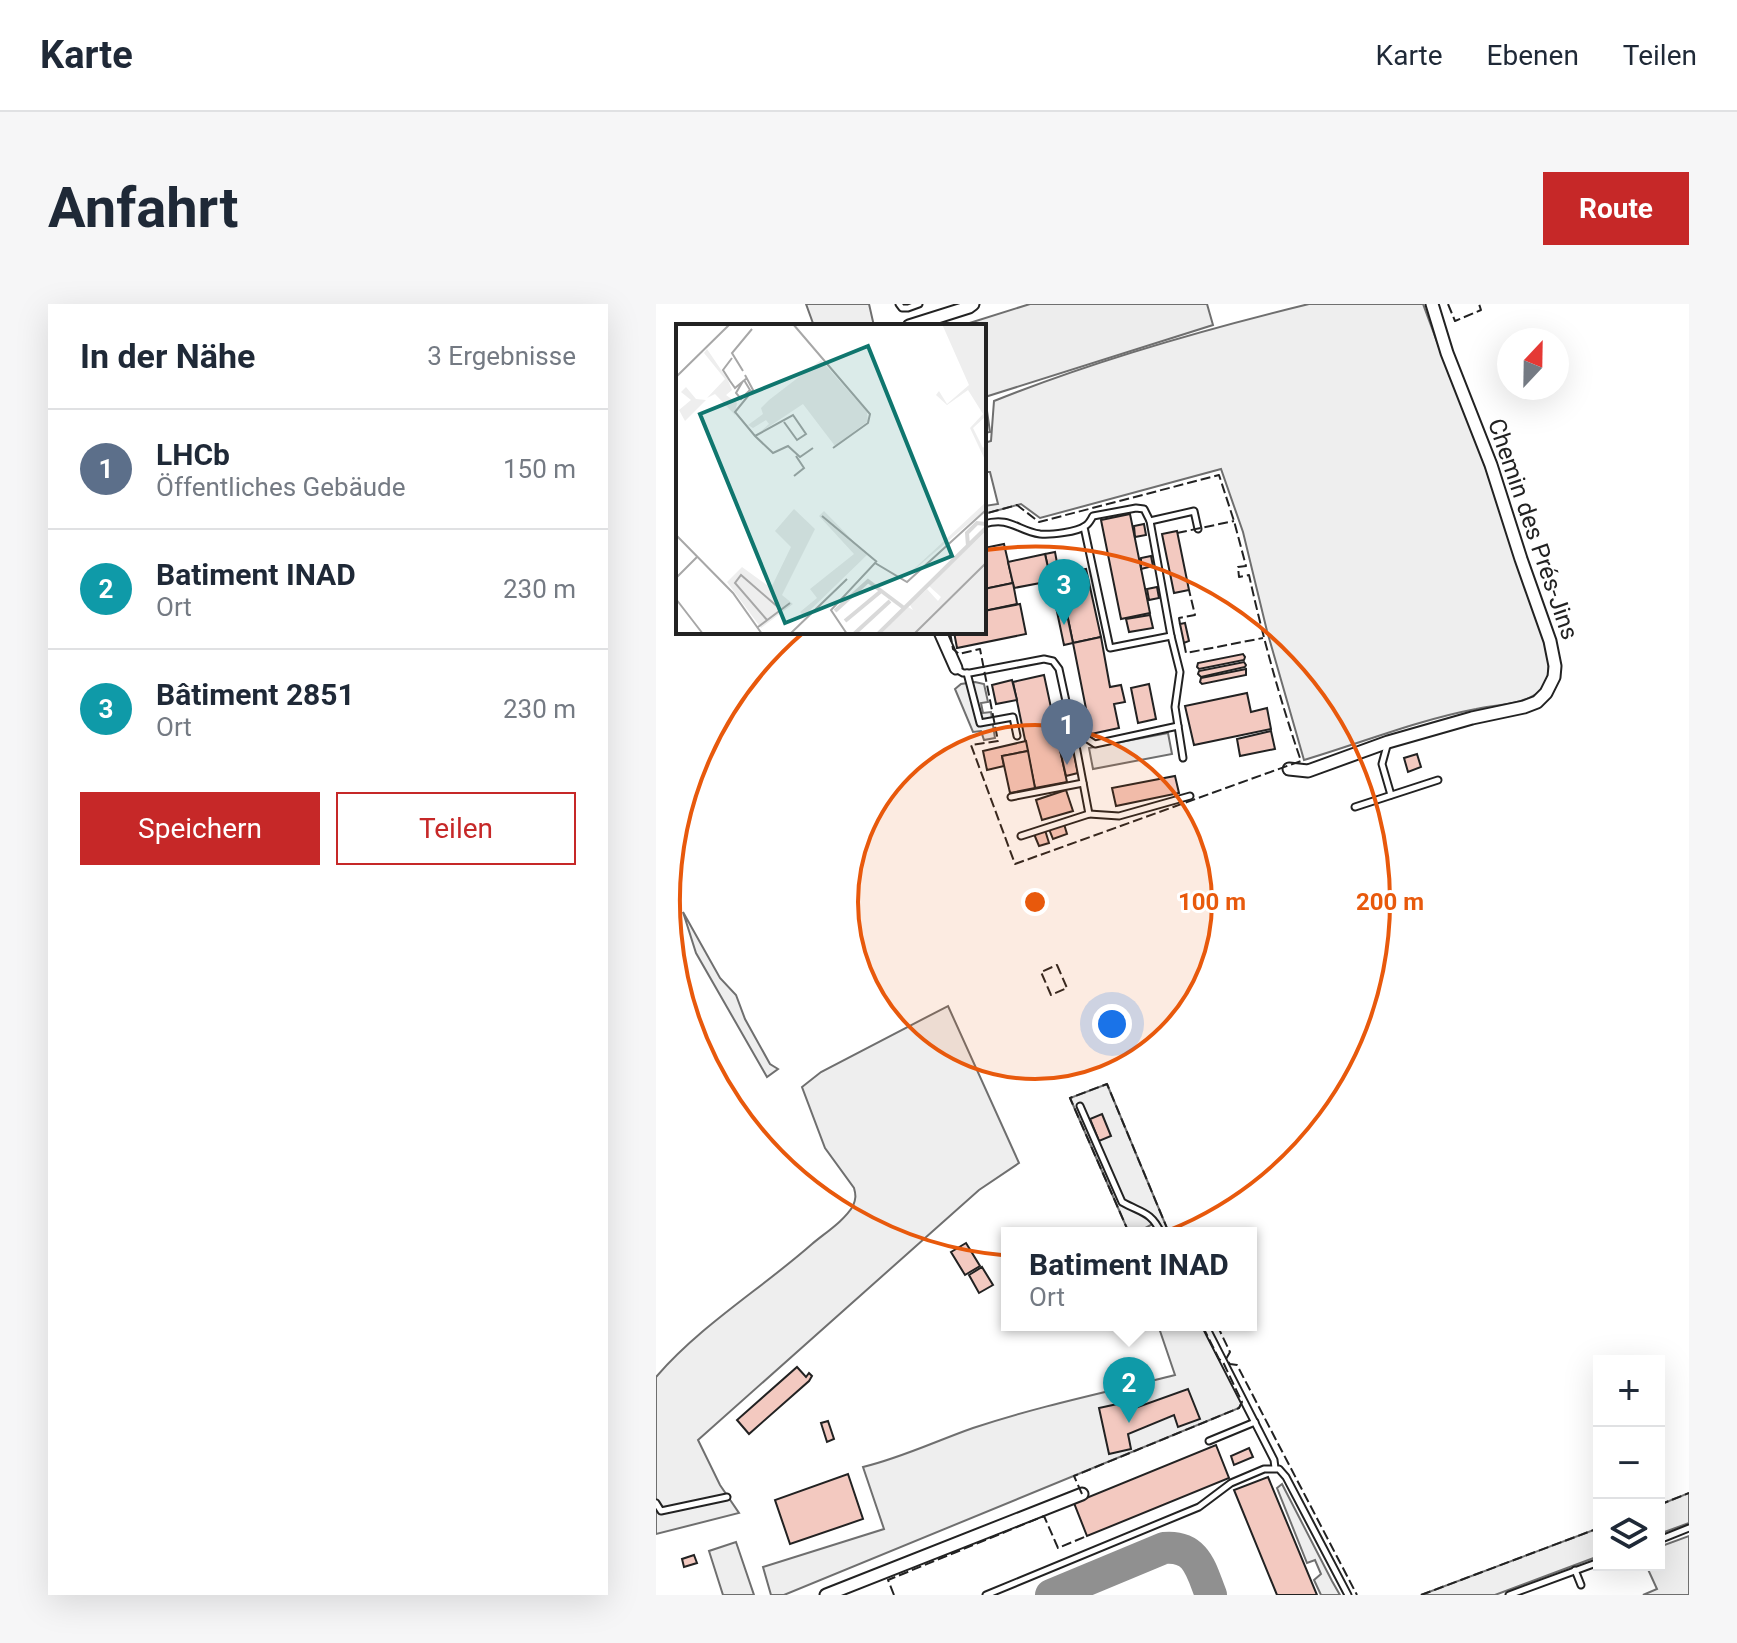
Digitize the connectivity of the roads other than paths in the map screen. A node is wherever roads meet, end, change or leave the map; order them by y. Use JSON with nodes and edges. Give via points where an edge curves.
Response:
{"nodes":[{"id":1,"x":899,"y":304,"type":"edge"},
{"id":2,"x":919,"y":304,"type":"edge"},
{"id":3,"x":973,"y":304,"type":"edge"},
{"id":4,"x":1432,"y":304,"type":"edge"},
{"id":5,"x":915,"y":324,"type":"edge"},
{"id":6,"x":1150,"y":521,"type":"junction"},
{"id":7,"x":986,"y":523,"type":"edge"},
{"id":8,"x":1084,"y":527,"type":"junction"},
{"id":9,"x":1198,"y":529,"type":"dead end"},
{"id":10,"x":941,"y":634,"type":"edge"},
{"id":11,"x":1171,"y":636,"type":"junction"},
{"id":12,"x":962,"y":671,"type":"junction"},
{"id":13,"x":1178,"y":726,"type":"junction"},
{"id":14,"x":1072,"y":729,"type":"junction"},
{"id":15,"x":1017,"y":736,"type":"dead end"},
{"id":16,"x":1388,"y":742,"type":"junction"},
{"id":17,"x":1183,"y":758,"type":"dead end"},
{"id":18,"x":1289,"y":769,"type":"dead end"},
{"id":19,"x":1438,"y":780,"type":"dead end"},
{"id":20,"x":1083,"y":783,"type":"junction"},
{"id":21,"x":1391,"y":795,"type":"junction"},
{"id":22,"x":1190,"y":796,"type":"dead end"},
{"id":23,"x":1011,"y":797,"type":"dead end"},
{"id":24,"x":1355,"y":807,"type":"dead end"},
{"id":25,"x":1089,"y":814,"type":"junction"},
{"id":26,"x":1021,"y":836,"type":"dead end"},
{"id":27,"x":1080,"y":1106,"type":"dead end"},
{"id":28,"x":1158,"y":1227,"type":"edge"},
{"id":29,"x":1208,"y":1331,"type":"edge"},
{"id":30,"x":1255,"y":1422,"type":"junction"},
{"id":31,"x":1209,"y":1441,"type":"dead end"},
{"id":32,"x":1275,"y":1468,"type":"junction"},
{"id":33,"x":1082,"y":1494,"type":"dead end"},
{"id":34,"x":727,"y":1497,"type":"dead end"},
{"id":35,"x":656,"y":1502,"type":"edge"},
{"id":36,"x":1689,"y":1528,"type":"edge"},
{"id":37,"x":1665,"y":1538,"type":"edge"},
{"id":38,"x":1593,"y":1564,"type":"edge"},
{"id":39,"x":1575,"y":1570,"type":"junction"},
{"id":40,"x":1581,"y":1585,"type":"dead end"},
{"id":41,"x":826,"y":1595,"type":"edge"},
{"id":42,"x":986,"y":1595,"type":"edge"},
{"id":43,"x":1348,"y":1595,"type":"edge"},
{"id":44,"x":1511,"y":1595,"type":"edge"}],
"edges":[{"from":1,"to":2,"type":"lane"},
{"from":3,"to":5,"type":"street"},
{"from":4,"to":16,"type":"street","name":"Chemin des Prés-Jins","via":[[1491,465],[1555,666],[1551,685],[1537,702]]},
{"from":6,"to":8,"type":"lane","via":[[1144,509],[1136,508],[1093,516]]},
{"from":6,"to":9,"type":"lane","via":[[1194,511]]},
{"from":6,"to":11,"type":"lane"},
{"from":7,"to":8,"type":"lane","via":[[1014,523],[1039,534]]},
{"from":8,"to":11,"type":"lane","via":[[1110,648]]},
{"from":10,"to":12,"type":"street"},
{"from":11,"to":13,"type":"lane","via":[[1180,672]]},
{"from":12,"to":14,"type":"lane","via":[[1053,661]]},
{"from":12,"to":15,"type":"lane","via":[[980,723],[1013,717]]},
{"from":13,"to":14,"type":"lane","via":[[1095,744]]},
{"from":13,"to":17,"type":"lane"},
{"from":14,"to":20,"type":"lane"},
{"from":16,"to":18,"type":"street","name":"Chemin des Prés-Jins","via":[[1308,771]]},
{"from":16,"to":21,"type":"lane","via":[[1382,770]]},
{"from":19,"to":21,"type":"lane"},
{"from":20,"to":23,"type":"lane"},
{"from":20,"to":25,"type":"lane"},
{"from":21,"to":24,"type":"lane"},
{"from":22,"to":25,"type":"lane","via":[[1119,816]]},
{"from":25,"to":26,"type":"lane"},
{"from":27,"to":28,"type":"lane","via":[[1122,1202],[1149,1215]]},
{"from":29,"to":30,"type":"lane"},
{"from":30,"to":31,"type":"lane"},
{"from":30,"to":32,"type":"lane"},
{"from":32,"to":42,"type":"lane","via":[[1231,1483],[1199,1507]]},
{"from":32,"to":43,"type":"lane","via":[[1286,1477]]},
{"from":33,"to":41,"type":"street"},
{"from":34,"to":35,"type":"lane","via":[[661,1511]]},
{"from":36,"to":37,"type":"lane"},
{"from":38,"to":39,"type":"lane"},
{"from":39,"to":40,"type":"lane"},
{"from":39,"to":44,"type":"lane"}]}
